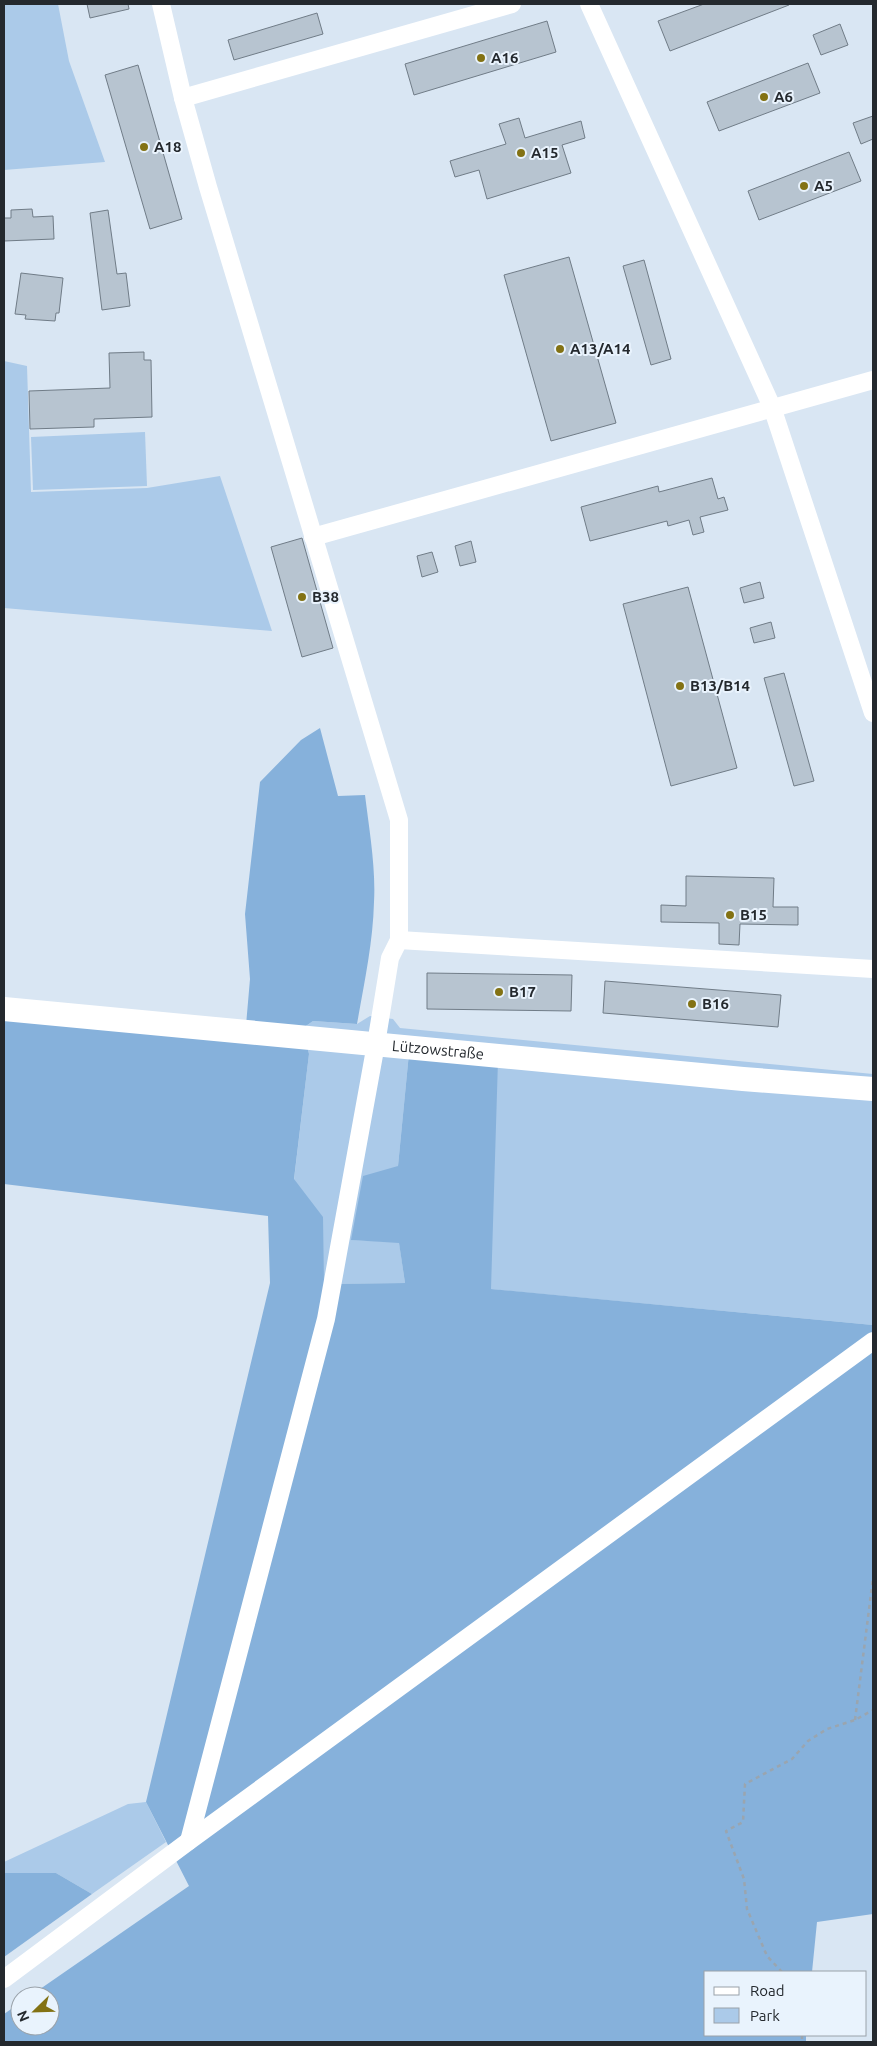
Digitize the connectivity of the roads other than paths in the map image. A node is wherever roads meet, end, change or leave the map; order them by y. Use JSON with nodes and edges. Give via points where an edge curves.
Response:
{"nodes":[{"id":1,"x":162,"y":4,"type":"edge"},
{"id":2,"x":512,"y":4,"type":"edge"},
{"id":3,"x":590,"y":4,"type":"edge"},
{"id":4,"x":183,"y":98,"type":"junction"},
{"id":5,"x":873,"y":380,"type":"edge"},
{"id":6,"x":772,"y":407,"type":"junction"},
{"id":7,"x":313,"y":537,"type":"junction"},
{"id":8,"x":873,"y":713,"type":"edge"},
{"id":9,"x":399,"y":940,"type":"junction"},
{"id":10,"x":873,"y":970,"type":"edge"},
{"id":11,"x":4,"y":1008,"type":"edge"},
{"id":12,"x":376,"y":1044,"type":"junction"},
{"id":13,"x":873,"y":1089,"type":"edge"},
{"id":14,"x":873,"y":1342,"type":"edge"},
{"id":15,"x":189,"y":1841,"type":"junction"},
{"id":16,"x":4,"y":1980,"type":"edge"}],
"edges":[{"from":1,"to":4,"type":"street"},
{"from":2,"to":4,"type":"street"},
{"from":3,"to":6,"type":"street"},
{"from":4,"to":7,"type":"street"},
{"from":5,"to":6,"type":"street"},
{"from":6,"to":7,"type":"street"},
{"from":6,"to":8,"type":"street"},
{"from":7,"to":9,"type":"street","via":[[399,820]]},
{"from":9,"to":10,"type":"street"},
{"from":9,"to":12,"type":"street","via":[[390,958]]},
{"from":11,"to":12,"type":"street","name":"Lützowstraße"},
{"from":12,"to":13,"type":"street","name":"Lützowstraße"},
{"from":12,"to":15,"type":"street","via":[[326,1319]]},
{"from":14,"to":15,"type":"street"},
{"from":15,"to":16,"type":"street"}]}
